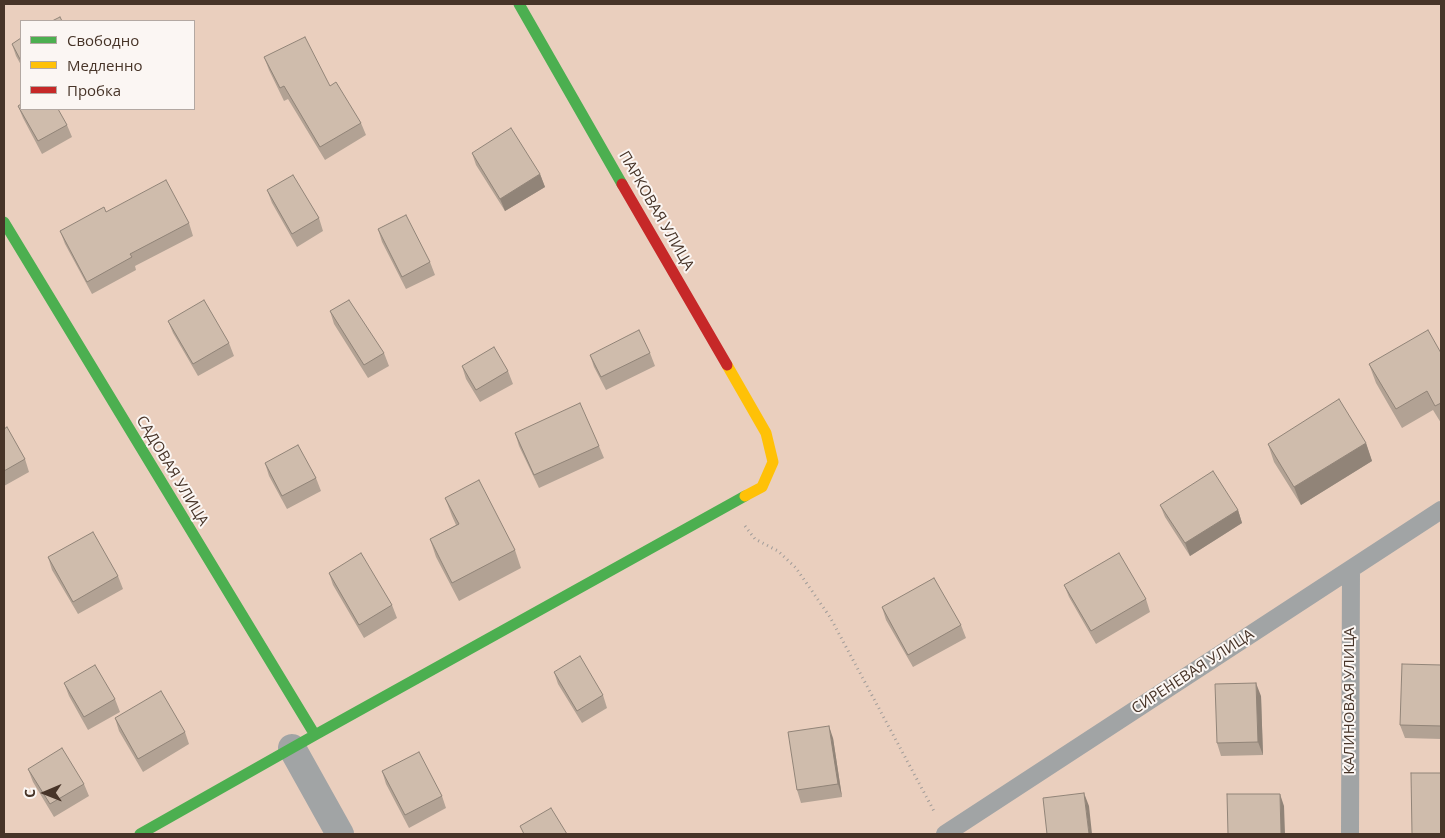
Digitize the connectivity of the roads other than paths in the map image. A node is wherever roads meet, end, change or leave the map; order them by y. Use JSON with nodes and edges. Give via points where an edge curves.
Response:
{"nodes":[{"id":1,"x":519,"y":4,"type":"edge"},
{"id":2,"x":4,"y":222,"type":"edge"},
{"id":3,"x":1441,"y":510,"type":"edge"},
{"id":4,"x":1351,"y":569,"type":"junction"},
{"id":5,"x":315,"y":735,"type":"junction"},
{"id":6,"x":292,"y":748,"type":"junction"},
{"id":7,"x":140,"y":834,"type":"edge"},
{"id":8,"x":340,"y":834,"type":"edge"},
{"id":9,"x":945,"y":834,"type":"edge"},
{"id":10,"x":1350,"y":834,"type":"edge"}],
"edges":[{"from":1,"to":5,"type":"street","name":"ПАРКОВАЯ УЛИЦА","via":[[766,433],[773,462],[762,487]]},
{"from":2,"to":5,"type":"street","name":"САДОВАЯ УЛИЦА"},
{"from":3,"to":4,"type":"lane","name":"СИРЕНЕВАЯ УЛИЦА"},
{"from":4,"to":9,"type":"lane","name":"СИРЕНЕВАЯ УЛИЦА"},
{"from":4,"to":10,"type":"lane","name":"КАЛИНОВАЯ УЛИЦА"},
{"from":5,"to":6,"type":"street","name":"ПАРКОВАЯ УЛИЦА"},
{"from":6,"to":7,"type":"street","name":"ПАРКОВАЯ УЛИЦА"},
{"from":6,"to":8,"type":"street"}]}
